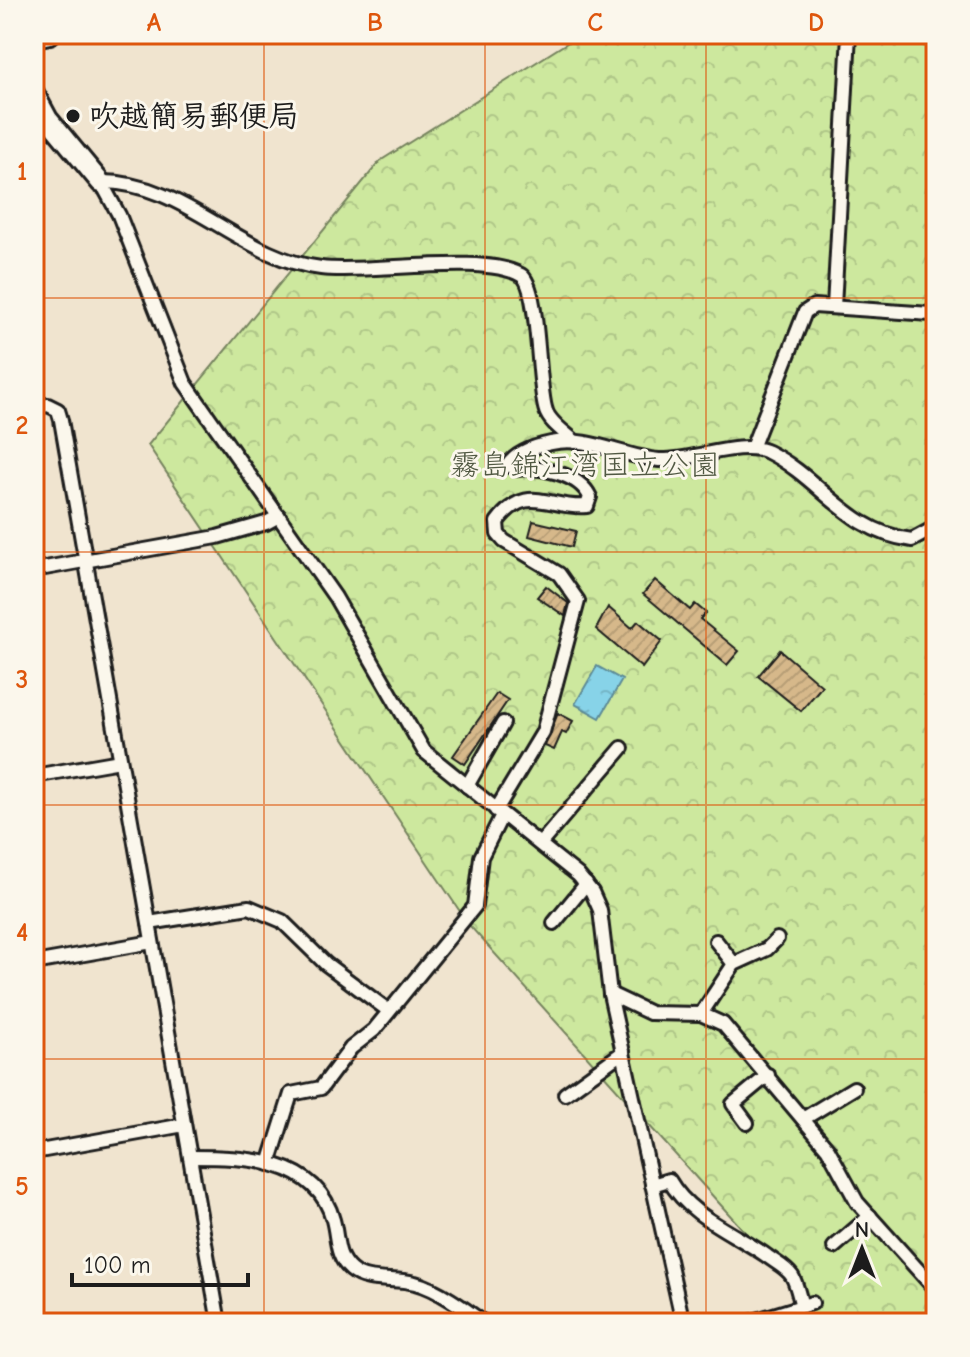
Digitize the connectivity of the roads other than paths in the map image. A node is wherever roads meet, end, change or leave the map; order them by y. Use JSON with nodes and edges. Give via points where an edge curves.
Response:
{"nodes":[{"id":1,"x":50,"y":34,"type":"edge"},
{"id":2,"x":849,"y":34,"type":"edge"},
{"id":3,"x":34,"y":37,"type":"edge"},
{"id":4,"x":34,"y":93,"type":"edge"},
{"id":5,"x":101,"y":183,"type":"junction"},
{"id":6,"x":834,"y":307,"type":"junction"},
{"id":7,"x":936,"y":312,"type":"edge"},
{"id":8,"x":34,"y":407,"type":"edge"},
{"id":9,"x":575,"y":442,"type":"junction"},
{"id":10,"x":752,"y":448,"type":"junction"},
{"id":11,"x":279,"y":516,"type":"junction"},
{"id":12,"x":936,"y":527,"type":"edge"},
{"id":13,"x":83,"y":561,"type":"junction"},
{"id":14,"x":34,"y":570,"type":"edge"},
{"id":15,"x":503,"y":723,"type":"dead end"},
{"id":16,"x":622,"y":748,"type":"dead end"},
{"id":17,"x":120,"y":761,"type":"junction"},
{"id":18,"x":34,"y":776,"type":"edge"},
{"id":19,"x":467,"y":786,"type":"junction"},
{"id":20,"x":499,"y":812,"type":"junction"},
{"id":21,"x":540,"y":844,"type":"junction"},
{"id":22,"x":586,"y":884,"type":"junction"},
{"id":23,"x":149,"y":923,"type":"junction"},
{"id":24,"x":554,"y":923,"type":"dead end"},
{"id":25,"x":777,"y":939,"type":"dead end"},
{"id":26,"x":716,"y":941,"type":"dead end"},
{"id":27,"x":152,"y":942,"type":"junction"},
{"id":28,"x":34,"y":963,"type":"edge"},
{"id":29,"x":734,"y":964,"type":"junction"},
{"id":30,"x":610,"y":994,"type":"junction"},
{"id":31,"x":389,"y":1011,"type":"junction"},
{"id":32,"x":701,"y":1014,"type":"junction"},
{"id":33,"x":623,"y":1052,"type":"junction"},
{"id":34,"x":768,"y":1075,"type":"junction"},
{"id":35,"x":854,"y":1088,"type":"dead end"},
{"id":36,"x":565,"y":1094,"type":"dead end"},
{"id":37,"x":803,"y":1119,"type":"junction"},
{"id":38,"x":747,"y":1123,"type":"dead end"},
{"id":39,"x":184,"y":1125,"type":"junction"},
{"id":40,"x":34,"y":1152,"type":"edge"},
{"id":41,"x":190,"y":1157,"type":"junction"},
{"id":42,"x":269,"y":1164,"type":"junction"},
{"id":43,"x":652,"y":1185,"type":"junction"},
{"id":44,"x":870,"y":1216,"type":"junction"},
{"id":45,"x":834,"y":1247,"type":"dead end"},
{"id":46,"x":936,"y":1290,"type":"edge"},
{"id":47,"x":219,"y":1323,"type":"edge"},
{"id":48,"x":484,"y":1323,"type":"edge"},
{"id":49,"x":683,"y":1323,"type":"edge"},
{"id":50,"x":747,"y":1323,"type":"edge"}],
"edges":[{"from":1,"to":3,"type":"street"},
{"from":2,"to":6,"type":"street"},
{"from":4,"to":5,"type":"street","via":[[48,119]]},
{"from":5,"to":9,"type":"street","via":[[134,184],[172,198],[292,262],[321,268],[465,265],[499,267],[521,275],[532,302],[547,415]]},
{"from":5,"to":11,"type":"street","via":[[119,215],[185,383]]},
{"from":6,"to":7,"type":"street"},
{"from":6,"to":10,"type":"street","via":[[814,306],[805,312]]},
{"from":8,"to":13,"type":"street","via":[[58,410]]},
{"from":9,"to":10,"type":"street","via":[[660,460]]},
{"from":9,"to":20,"type":"street","via":[[552,443],[514,456],[508,465],[548,470],[576,482],[590,497],[587,506],[578,507],[534,498],[506,510],[497,522],[504,541],[559,574],[578,601],[543,732]]},
{"from":10,"to":12,"type":"street","via":[[782,461],[872,532],[912,540]]},
{"from":11,"to":13,"type":"street","via":[[217,537]]},
{"from":11,"to":19,"type":"street","via":[[335,597],[424,751]]},
{"from":13,"to":14,"type":"street"},
{"from":13,"to":17,"type":"street"},
{"from":15,"to":19,"type":"street"},
{"from":16,"to":21,"type":"street"},
{"from":17,"to":18,"type":"street"},
{"from":17,"to":23,"type":"street"},
{"from":19,"to":20,"type":"street"},
{"from":20,"to":21,"type":"street"},
{"from":20,"to":31,"type":"street","via":[[481,857],[475,906]]},
{"from":21,"to":22,"type":"street"},
{"from":22,"to":24,"type":"street"},
{"from":22,"to":30,"type":"street","via":[[600,910]]},
{"from":23,"to":27,"type":"street"},
{"from":23,"to":31,"type":"street","via":[[249,907],[282,921],[326,964]]},
{"from":25,"to":29,"type":"street"},
{"from":26,"to":29,"type":"street"},
{"from":27,"to":28,"type":"street"},
{"from":27,"to":39,"type":"street"},
{"from":29,"to":32,"type":"street"},
{"from":30,"to":32,"type":"street","via":[[650,1013]]},
{"from":30,"to":33,"type":"street"},
{"from":31,"to":42,"type":"street","via":[[321,1088],[291,1094]]},
{"from":32,"to":34,"type":"street","via":[[723,1024]]},
{"from":33,"to":36,"type":"street"},
{"from":33,"to":43,"type":"street"},
{"from":34,"to":37,"type":"street"},
{"from":34,"to":38,"type":"street","via":[[733,1104]]},
{"from":35,"to":37,"type":"street"},
{"from":37,"to":44,"type":"street"},
{"from":39,"to":40,"type":"street"},
{"from":39,"to":41,"type":"street"},
{"from":41,"to":42,"type":"street","via":[[242,1157]]},
{"from":41,"to":47,"type":"street"},
{"from":42,"to":48,"type":"street","via":[[315,1184],[327,1199],[337,1252],[351,1270],[366,1278],[419,1283]]},
{"from":43,"to":49,"type":"street"},
{"from":43,"to":50,"type":"street","via":[[669,1180],[699,1214],[735,1233],[792,1276],[807,1304]]},
{"from":44,"to":45,"type":"street"},
{"from":44,"to":46,"type":"street"}]}
